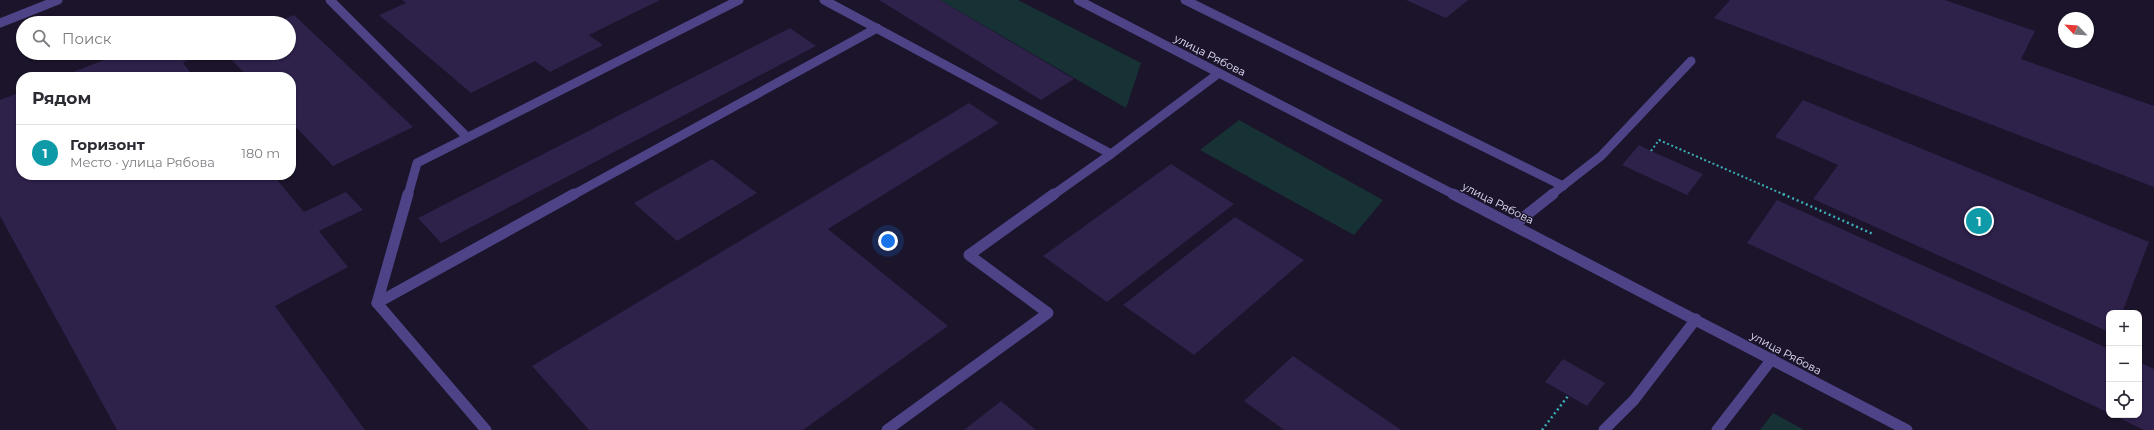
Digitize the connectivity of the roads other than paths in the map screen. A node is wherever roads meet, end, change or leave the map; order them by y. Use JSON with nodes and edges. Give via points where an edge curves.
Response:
{"nodes":[{"id":1,"x":58,"y":0,"type":"edge"},
{"id":2,"x":330,"y":0,"type":"edge"},
{"id":3,"x":739,"y":0,"type":"edge"},
{"id":4,"x":824,"y":0,"type":"edge"},
{"id":5,"x":1078,"y":0,"type":"edge"},
{"id":6,"x":1185,"y":0,"type":"edge"},
{"id":7,"x":18,"y":16,"type":"edge"},
{"id":8,"x":16,"y":17,"type":"edge"},
{"id":9,"x":0,"y":23,"type":"edge"},
{"id":10,"x":877,"y":28,"type":"junction"},
{"id":11,"x":1690,"y":61,"type":"dead end"},
{"id":12,"x":1219,"y":73,"type":"junction"},
{"id":13,"x":467,"y":137,"type":"junction"},
{"id":14,"x":1111,"y":154,"type":"junction"},
{"id":15,"x":1563,"y":186,"type":"junction"},
{"id":16,"x":1514,"y":225,"type":"junction"},
{"id":17,"x":377,"y":303,"type":"junction"},
{"id":18,"x":1696,"y":319,"type":"junction"},
{"id":19,"x":1772,"y":359,"type":"junction"},
{"id":20,"x":486,"y":430,"type":"edge"},
{"id":21,"x":887,"y":430,"type":"edge"},
{"id":22,"x":1604,"y":430,"type":"edge"},
{"id":23,"x":1717,"y":430,"type":"edge"},
{"id":24,"x":1907,"y":430,"type":"edge"}],
"edges":[{"from":1,"to":7,"type":"street"},
{"from":2,"to":13,"type":"street"},
{"from":3,"to":13,"type":"street"},
{"from":4,"to":10,"type":"street"},
{"from":5,"to":12,"type":"street","name":"улица Рябова"},
{"from":6,"to":15,"type":"street"},
{"from":8,"to":9,"type":"street"},
{"from":10,"to":14,"type":"street"},
{"from":10,"to":17,"type":"street"},
{"from":11,"to":15,"type":"street","via":[[1601,156]]},
{"from":12,"to":14,"type":"street"},
{"from":12,"to":16,"type":"street","name":"улица Рябова"},
{"from":13,"to":17,"type":"street","via":[[417,163]]},
{"from":14,"to":21,"type":"street","via":[[969,255],[1048,313]]},
{"from":15,"to":16,"type":"street"},
{"from":16,"to":18,"type":"street","name":"улица Рябова"},
{"from":17,"to":20,"type":"street"},
{"from":18,"to":19,"type":"street","name":"улица Рябова"},
{"from":18,"to":22,"type":"street","via":[[1634,400]]},
{"from":19,"to":23,"type":"street"},
{"from":19,"to":24,"type":"street","name":"улица Рябова"}]}
